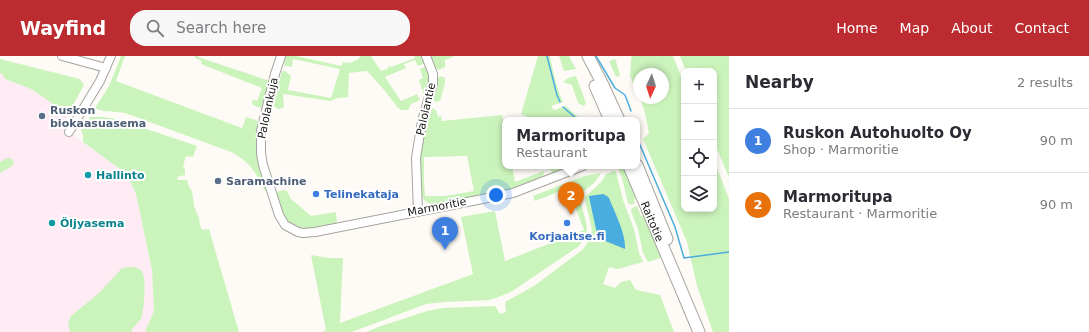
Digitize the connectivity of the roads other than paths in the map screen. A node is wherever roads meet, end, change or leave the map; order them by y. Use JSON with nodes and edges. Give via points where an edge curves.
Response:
{"nodes":[{"id":1,"x":62,"y":56,"type":"edge"},
{"id":2,"x":111,"y":56,"type":"edge"},
{"id":3,"x":281,"y":56,"type":"edge"},
{"id":4,"x":426,"y":56,"type":"edge"},
{"id":5,"x":586,"y":56,"type":"edge"},
{"id":6,"x":106,"y":68,"type":"junction"},
{"id":7,"x":609,"y":117,"type":"edge"},
{"id":8,"x":618,"y":117,"type":"edge"},
{"id":9,"x":68,"y":132,"type":"dead end"},
{"id":10,"x":576,"y":169,"type":"edge"},
{"id":11,"x":630,"y":169,"type":"edge"},
{"id":12,"x":639,"y":169,"type":"edge"},
{"id":13,"x":418,"y":211,"type":"junction"},
{"id":14,"x":289,"y":228,"type":"joint"},
{"id":15,"x":676,"y":276,"type":"junction"},
{"id":16,"x":699,"y":332,"type":"edge"}],
"edges":[{"from":1,"to":6,"type":"street"},
{"from":2,"to":6,"type":"street"},
{"from":3,"to":14,"type":"street","name":"Palolankuja","via":[[262,127],[261,153],[265,175],[279,215]]},
{"from":4,"to":13,"type":"street","name":"Palolantie","via":[[434,74],[434,83],[422,121],[416,158]]},
{"from":5,"to":7,"type":"main road"},
{"from":5,"to":8,"type":"main road"},
{"from":6,"to":9,"type":"street","via":[[97,88]]},
{"from":10,"to":13,"type":"street","name":"Marmoritie","via":[[513,192]]},
{"from":11,"to":15,"type":"main road","name":"Raitotie"},
{"from":12,"to":15,"type":"main road","name":"Raitotie","via":[[666,234]]},
{"from":13,"to":14,"type":"street","name":"Marmoritie","via":[[309,233]]},
{"from":15,"to":16,"type":"main road","name":"Raitotie"}]}
